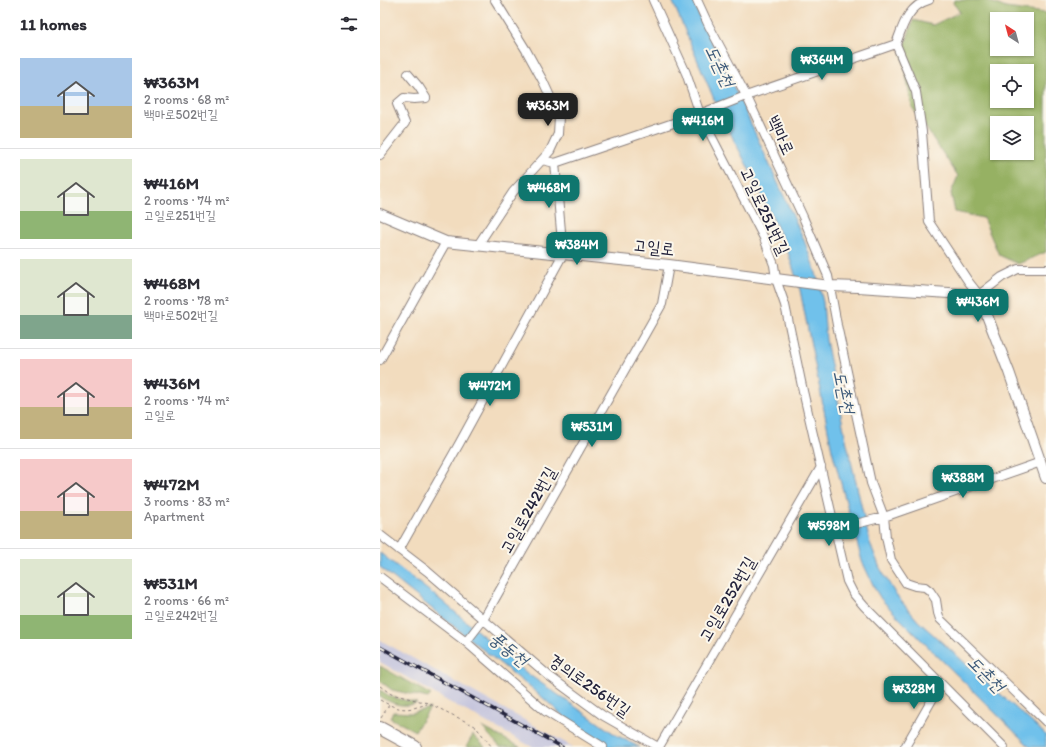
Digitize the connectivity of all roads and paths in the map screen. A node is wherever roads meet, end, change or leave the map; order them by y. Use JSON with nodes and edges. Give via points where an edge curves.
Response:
{"nodes":[{"id":1,"x":495,"y":0,"type":"edge"},
{"id":2,"x":653,"y":0,"type":"edge"},
{"id":3,"x":698,"y":0,"type":"edge"},
{"id":4,"x":930,"y":0,"type":"edge"},
{"id":5,"x":896,"y":44,"type":"junction"},
{"id":6,"x":408,"y":74,"type":"dead end"},
{"id":7,"x":745,"y":97,"type":"junction"},
{"id":8,"x":700,"y":114,"type":"junction"},
{"id":9,"x":380,"y":155,"type":"edge"},
{"id":10,"x":542,"y":160,"type":"junction"},
{"id":11,"x":555,"y":163,"type":"junction"},
{"id":12,"x":380,"y":214,"type":"edge"},
{"id":13,"x":446,"y":242,"type":"junction"},
{"id":14,"x":478,"y":245,"type":"junction"},
{"id":15,"x":563,"y":254,"type":"junction"},
{"id":16,"x":669,"y":265,"type":"junction"},
{"id":17,"x":1046,"y":269,"type":"edge"},
{"id":18,"x":781,"y":279,"type":"junction"},
{"id":19,"x":827,"y":286,"type":"junction"},
{"id":20,"x":979,"y":295,"type":"junction"},
{"id":21,"x":380,"y":360,"type":"edge"},
{"id":22,"x":1041,"y":462,"type":"junction"},
{"id":23,"x":821,"y":467,"type":"junction"},
{"id":24,"x":1046,"y":478,"type":"edge"},
{"id":25,"x":882,"y":518,"type":"junction"},
{"id":26,"x":835,"y":529,"type":"junction"},
{"id":27,"x":380,"y":535,"type":"edge"},
{"id":28,"x":399,"y":550,"type":"junction"},
{"id":29,"x":380,"y":576,"type":"edge"},
{"id":30,"x":482,"y":622,"type":"junction"},
{"id":31,"x":467,"y":641,"type":"junction"},
{"id":32,"x":941,"y":684,"type":"junction"},
{"id":33,"x":380,"y":686,"type":"edge"},
{"id":34,"x":380,"y":700,"type":"edge"},
{"id":35,"x":428,"y":703,"type":"junction"},
{"id":36,"x":389,"y":705,"type":"junction"},
{"id":37,"x":1046,"y":722,"type":"edge"},
{"id":38,"x":380,"y":723,"type":"edge"},
{"id":39,"x":380,"y":735,"type":"edge"},
{"id":40,"x":402,"y":747,"type":"edge"},
{"id":41,"x":414,"y":747,"type":"edge"},
{"id":42,"x":492,"y":747,"type":"edge"},
{"id":43,"x":603,"y":747,"type":"edge"},
{"id":44,"x":658,"y":747,"type":"edge"},
{"id":45,"x":905,"y":747,"type":"edge"},
{"id":46,"x":1004,"y":747,"type":"edge"}],
"edges":[{"from":1,"to":10,"type":"street","via":[[543,81],[558,116],[558,134],[550,151]]},
{"from":2,"to":8,"type":"street","name":"고일로251번길","via":[[686,73]]},
{"from":3,"to":7,"type":"street","name":"백마로"},
{"from":4,"to":5,"type":"street","via":[[922,2],[906,18]]},
{"from":5,"to":7,"type":"street"},
{"from":5,"to":20,"type":"street","via":[[916,92],[929,222]]},
{"from":6,"to":9,"type":"street","via":[[426,98],[404,98],[397,104],[405,123]]},
{"from":7,"to":8,"type":"street"},
{"from":7,"to":19,"type":"street","name":"백마로","via":[[803,217],[828,276]]},
{"from":8,"to":11,"type":"street"},
{"from":8,"to":18,"type":"street","name":"고일로251번길","via":[[764,238]]},
{"from":10,"to":11,"type":"street"},
{"from":10,"to":14,"type":"street","via":[[513,192]]},
{"from":11,"to":15,"type":"street"},
{"from":12,"to":13,"type":"street","name":"고일로"},
{"from":13,"to":14,"type":"street","name":"고일로"},
{"from":13,"to":21,"type":"street"},
{"from":14,"to":15,"type":"street","name":"고일로"},
{"from":15,"to":16,"type":"street","name":"고일로"},
{"from":15,"to":28,"type":"street"},
{"from":16,"to":18,"type":"street","name":"고일로"},
{"from":16,"to":30,"type":"street","name":"고일로242번길","via":[[662,304]]},
{"from":17,"to":20,"type":"street","via":[[1018,269],[1002,277]]},
{"from":18,"to":19,"type":"street","name":"고일로"},
{"from":18,"to":23,"type":"street"},
{"from":19,"to":20,"type":"street"},
{"from":19,"to":25,"type":"street","name":"백마로","via":[[871,483]]},
{"from":20,"to":22,"type":"street"},
{"from":22,"to":24,"type":"street"},
{"from":22,"to":25,"type":"street"},
{"from":23,"to":26,"type":"street"},
{"from":23,"to":44,"type":"street","name":"고일로252번길"},
{"from":25,"to":26,"type":"street"},
{"from":25,"to":37,"type":"street","name":"백마로","via":[[891,560],[906,583],[925,586],[936,600],[940,619]]},
{"from":26,"to":32,"type":"street","via":[[847,581],[853,593]]},
{"from":27,"to":28,"type":"street","name":"경의로256번길"},
{"from":28,"to":30,"type":"street","name":"경의로256번길","via":[[427,571]]},
{"from":29,"to":31,"type":"street"},
{"from":30,"to":31,"type":"street","name":"고일로242번길"},
{"from":30,"to":44,"type":"street","name":"경의로256번길","via":[[602,715]]},
{"from":31,"to":43,"type":"street","via":[[545,711]]},
{"from":32,"to":45,"type":"street"},
{"from":32,"to":46,"type":"street"},
{"from":33,"to":35,"type":"path","via":[[391,694]]},
{"from":34,"to":36,"type":"path"},
{"from":35,"to":36,"type":"path","via":[[411,709]]},
{"from":35,"to":42,"type":"path","via":[[475,726]]},
{"from":36,"to":38,"type":"path"},
{"from":38,"to":41,"type":"main road"},
{"from":39,"to":40,"type":"main road"}]}
